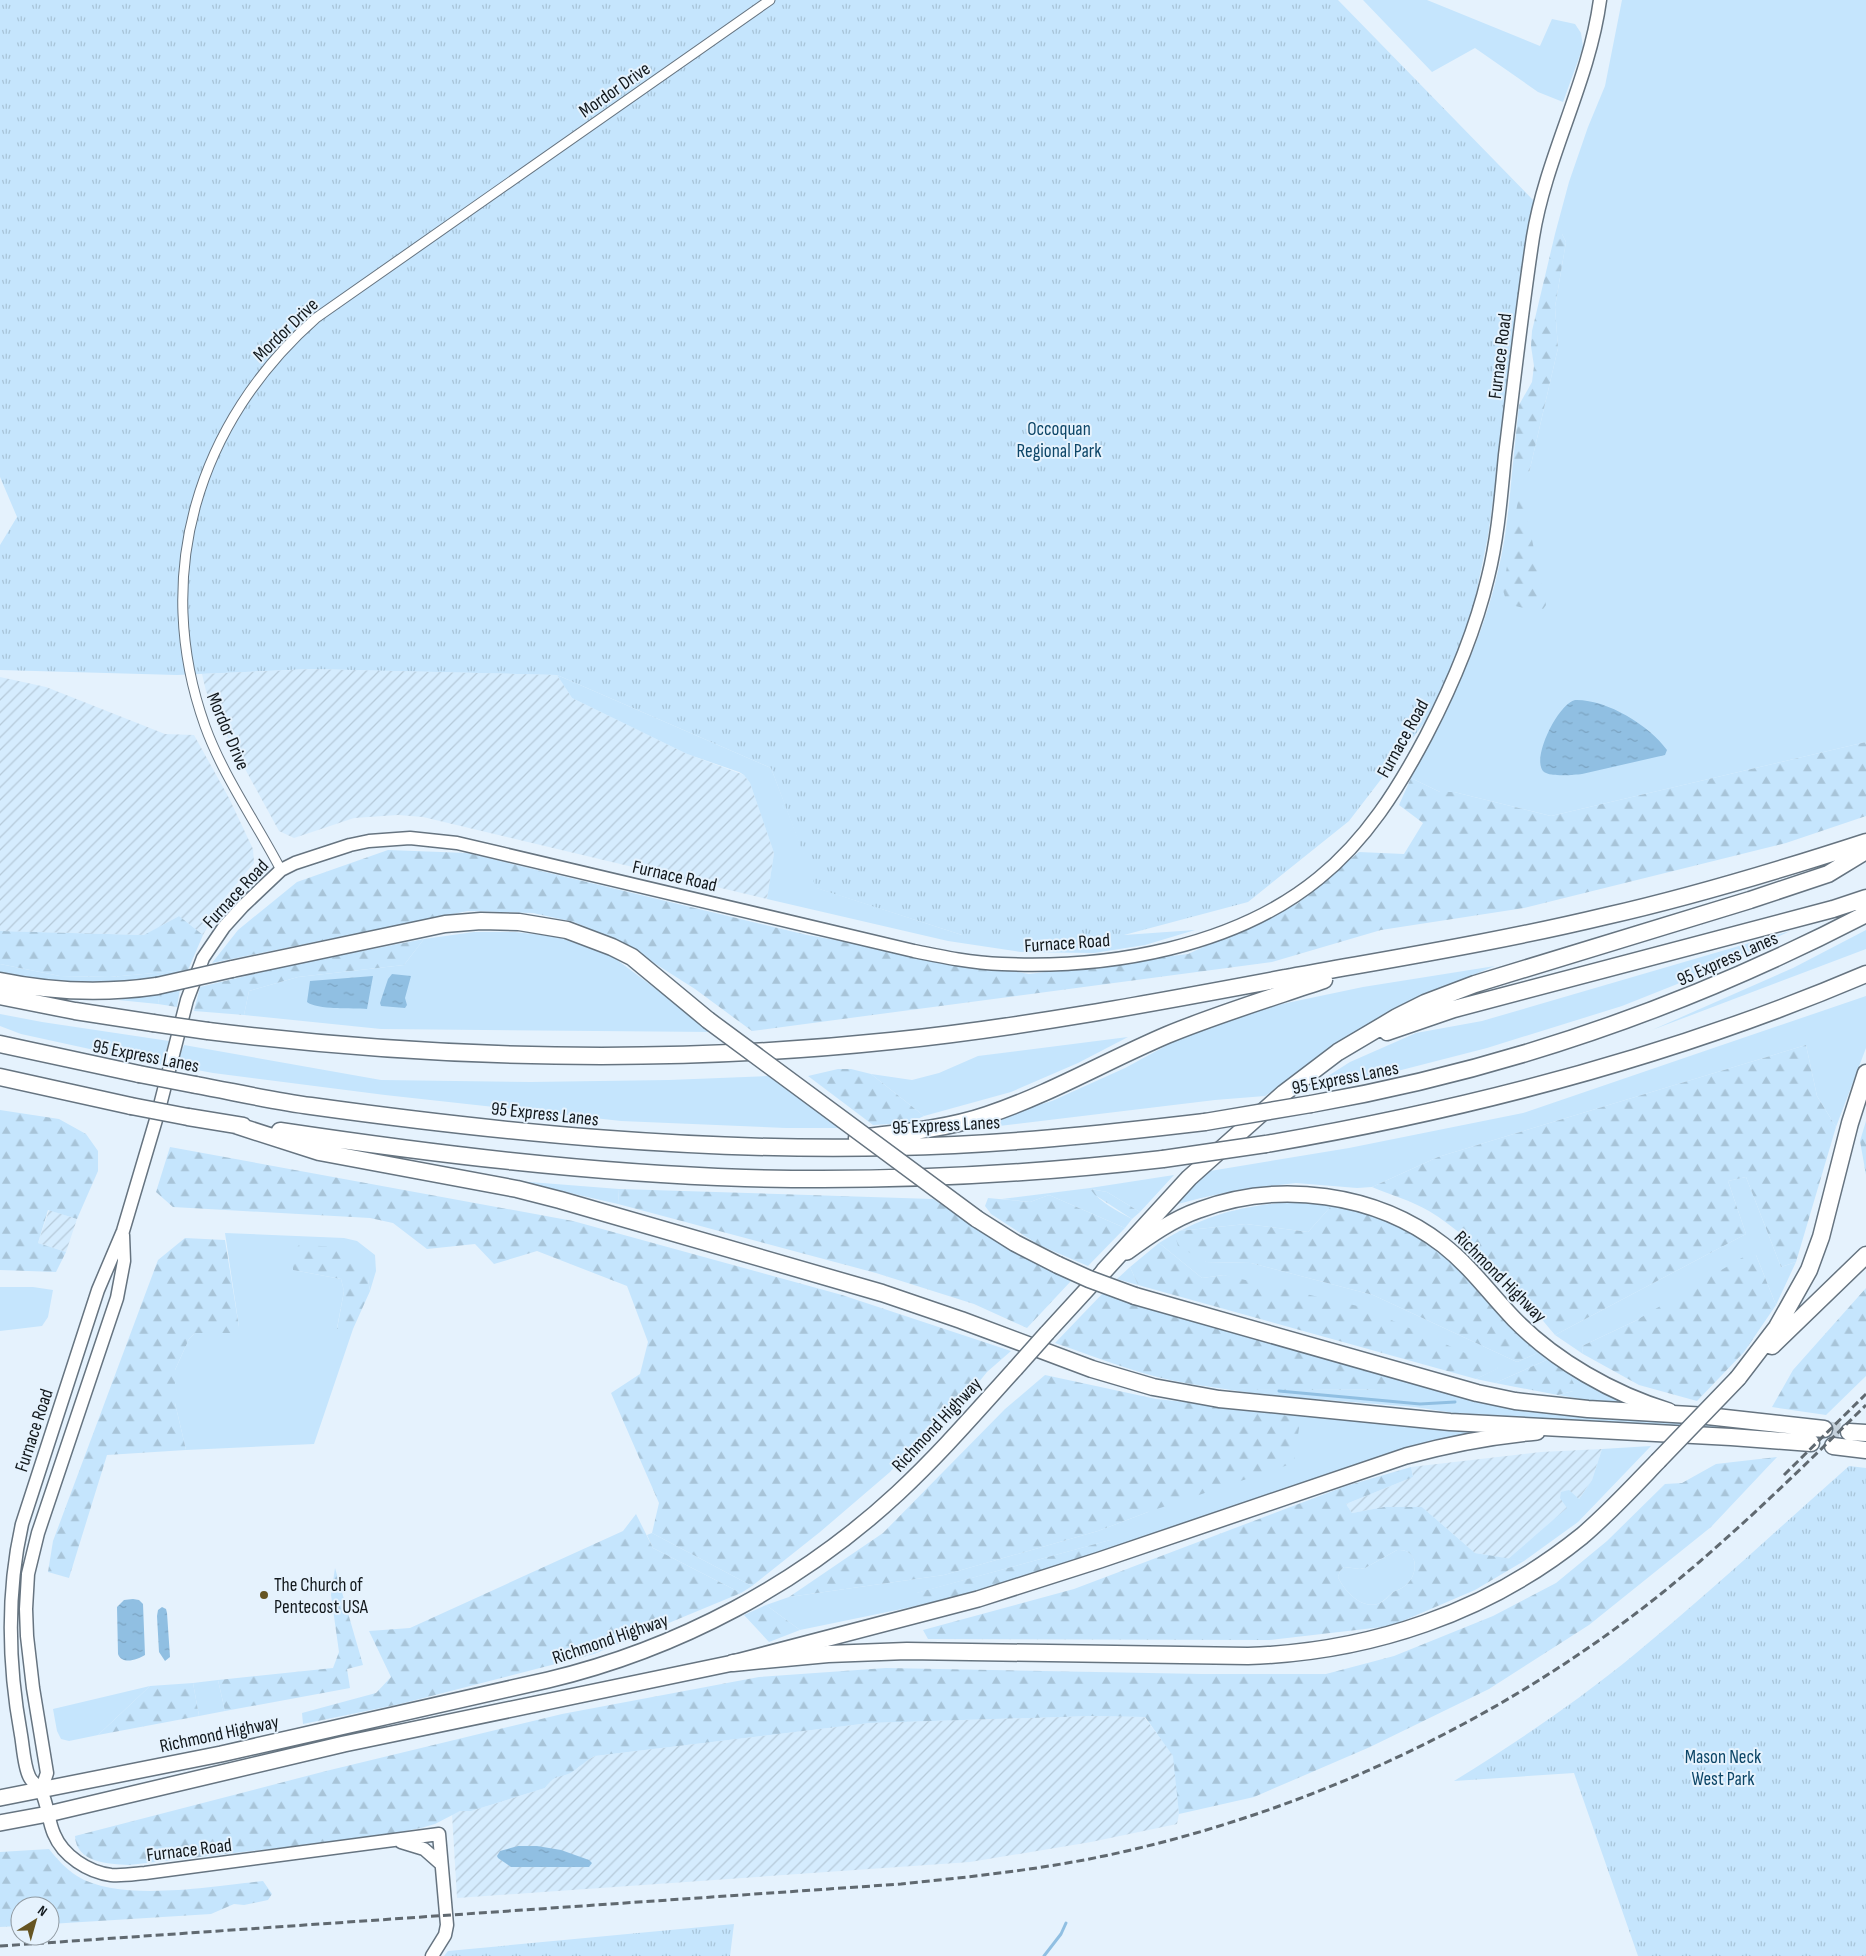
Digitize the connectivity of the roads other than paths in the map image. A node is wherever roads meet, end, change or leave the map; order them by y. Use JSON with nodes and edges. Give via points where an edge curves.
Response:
{"nodes":[{"id":1,"x":770,"y":0,"type":"edge"},
{"id":2,"x":1600,"y":0,"type":"edge"},
{"id":3,"x":1866,"y":842,"type":"edge"},
{"id":4,"x":1866,"y":851,"type":"edge"},
{"id":5,"x":280,"y":870,"type":"junction"},
{"id":6,"x":1866,"y":898,"type":"edge"},
{"id":7,"x":1866,"y":914,"type":"edge"},
{"id":8,"x":1373,"y":963,"type":"junction"},
{"id":9,"x":1862,"y":976,"type":"edge"},
{"id":10,"x":0,"y":981,"type":"edge"},
{"id":11,"x":0,"y":996,"type":"edge"},
{"id":12,"x":0,"y":1044,"type":"edge"},
{"id":13,"x":1866,"y":1073,"type":"edge"},
{"id":14,"x":1306,"y":1076,"type":"junction"},
{"id":15,"x":0,"y":1077,"type":"edge"},
{"id":16,"x":232,"y":1124,"type":"junction"},
{"id":17,"x":787,"y":1148,"type":"junction"},
{"id":18,"x":122,"y":1231,"type":"junction"},
{"id":19,"x":1866,"y":1255,"type":"edge"},
{"id":20,"x":1104,"y":1271,"type":"junction"},
{"id":21,"x":1738,"y":1378,"type":"junction"},
{"id":22,"x":1676,"y":1413,"type":"junction"},
{"id":23,"x":1580,"y":1429,"type":"junction"},
{"id":24,"x":1824,"y":1429,"type":"tunnel mouth"},
{"id":25,"x":1849,"y":1432,"type":"tunnel mouth"},
{"id":26,"x":1866,"y":1433,"type":"edge"},
{"id":27,"x":1811,"y":1443,"type":"tunnel mouth"},
{"id":28,"x":1834,"y":1446,"type":"dead end"},
{"id":29,"x":1866,"y":1450,"type":"edge"},
{"id":30,"x":31,"y":1496,"type":"junction"},
{"id":31,"x":49,"y":1501,"type":"junction"},
{"id":32,"x":733,"y":1663,"type":"junction"},
{"id":33,"x":41,"y":1790,"type":"junction"},
{"id":34,"x":0,"y":1798,"type":"edge"},
{"id":35,"x":48,"y":1814,"type":"junction"},
{"id":36,"x":0,"y":1823,"type":"edge"},
{"id":37,"x":388,"y":1842,"type":"junction"},
{"id":38,"x":441,"y":1864,"type":"junction"},
{"id":39,"x":432,"y":1956,"type":"edge"}],
"edges":[{"from":1,"to":5,"type":"street","name":"Mordor Drive","via":[[316,318],[264,370],[229,423],[211,460],[193,514],[184,579],[185,639],[195,692],[212,743]]},
{"from":2,"to":5,"type":"main road","name":"Furnace Road","via":[[1588,58],[1538,211],[1495,544],[1475,623],[1436,718],[1382,809],[1338,861],[1294,896],[1238,927],[1186,944],[1123,957],[1038,965],[974,961],[914,951],[485,849],[429,839],[390,839],[356,844]]},
{"from":3,"to":8,"type":"highway","via":[[1778,870],[1605,917]]},
{"from":4,"to":14,"type":"highway","via":[[1828,874],[1451,992],[1371,1032]]},
{"from":5,"to":18,"type":"main road","name":"Furnace Road","via":[[224,927],[194,978]]},
{"from":6,"to":14,"type":"highway","via":[[1420,1020],[1386,1032]]},
{"from":7,"to":17,"type":"highway","name":"95 Express Lanes","bridge":true,"via":[[1724,982],[1651,1012],[1577,1038],[1443,1077],[1206,1122],[1087,1135],[896,1147]]},
{"from":8,"to":11,"type":"highway","bridge":true,"via":[[1024,1024],[890,1041],[683,1055],[528,1056],[377,1049],[208,1031]]},
{"from":8,"to":17,"type":"highway","via":[[1208,1019],[1052,1090],[986,1116],[925,1129]]},
{"from":9,"to":16,"type":"highway","bridge":true,"via":[[1695,1039],[1552,1082],[1403,1118],[1266,1144],[1096,1166],[960,1176],[746,1178],[518,1162]]},
{"from":10,"to":22,"type":"highway","bridge":true,"via":[[55,991],[89,992],[156,986],[445,924],[519,922],[567,930],[632,958],[708,1020],[977,1219],[1015,1243],[1089,1279],[1134,1296],[1477,1393],[1515,1401],[1618,1412]]},
{"from":12,"to":17,"type":"highway","name":"95 Express Lanes","bridge":true,"via":[[309,1106],[587,1138]]},
{"from":13,"to":21,"type":"highway","via":[[1809,1270],[1777,1327]]},
{"from":14,"to":20,"type":"highway","via":[[1189,1178]]},
{"from":15,"to":16,"type":"highway","bridge":true},
{"from":16,"to":23,"type":"highway","via":[[319,1152],[516,1189],[733,1250],[882,1293],[1092,1370],[1153,1387],[1219,1399],[1450,1422]]},
{"from":18,"to":30,"type":"main road","name":"Furnace Road","via":[[98,1290]]},
{"from":18,"to":31,"type":"main road","name":"Furnace Road","via":[[124,1261],[117,1298]]},
{"from":19,"to":21,"type":"highway"},
{"from":20,"to":22,"type":"main road","name":"Richmond Highway","via":[[1156,1233],[1214,1204],[1279,1195],[1317,1196],[1357,1203],[1394,1216],[1443,1245],[1477,1276],[1528,1332],[1575,1367],[1652,1406]]},
{"from":20,"to":33,"type":"main road","name":"Richmond Highway","bridge":true,"via":[[919,1474],[875,1513],[825,1553],[759,1596],[700,1627],[656,1647],[580,1673],[221,1754]]},
{"from":21,"to":32,"type":"highway","bridge":true,"via":[[1605,1515],[1559,1554],[1517,1581],[1448,1616],[1388,1636],[1301,1653],[1256,1656],[907,1651]]},
{"from":22,"to":24,"type":"highway","name":"Richmond Highway"},
{"from":23,"to":27,"type":"highway","name":"Richmond Highway"},
{"from":23,"to":32,"type":"main road","name":"Richmond Highway","via":[[1508,1434],[1441,1446],[978,1599]]},
{"from":25,"to":26,"type":"highway"},
{"from":28,"to":29,"type":"highway"},
{"from":30,"to":31,"type":"main road"},
{"from":30,"to":33,"type":"main road","name":"Furnace Road","via":[[15,1561],[10,1653],[15,1703],[29,1776]]},
{"from":31,"to":33,"type":"main road","name":"Furnace Road","via":[[31,1558],[26,1609],[33,1688],[47,1774]]},
{"from":32,"to":35,"type":"main road","name":"Richmond Highway","via":[[344,1744]]},
{"from":33,"to":34,"type":"main road","name":"Richmond Highway"},
{"from":33,"to":35,"type":"main road","name":"Furnace Road"},
{"from":35,"to":36,"type":"main road","name":"Richmond Highway"},
{"from":35,"to":37,"type":"main road","name":"Furnace Road","via":[[54,1835],[67,1852],[91,1869],[111,1875],[145,1874]]},
{"from":37,"to":38,"type":"main road","name":"Furnace Road","via":[[417,1846]]},
{"from":37,"to":38,"type":"main road","name":"Furnace Road","via":[[439,1834]]},
{"from":38,"to":39,"type":"main road","name":"Furnace Road","via":[[447,1925],[445,1935]]}]}
